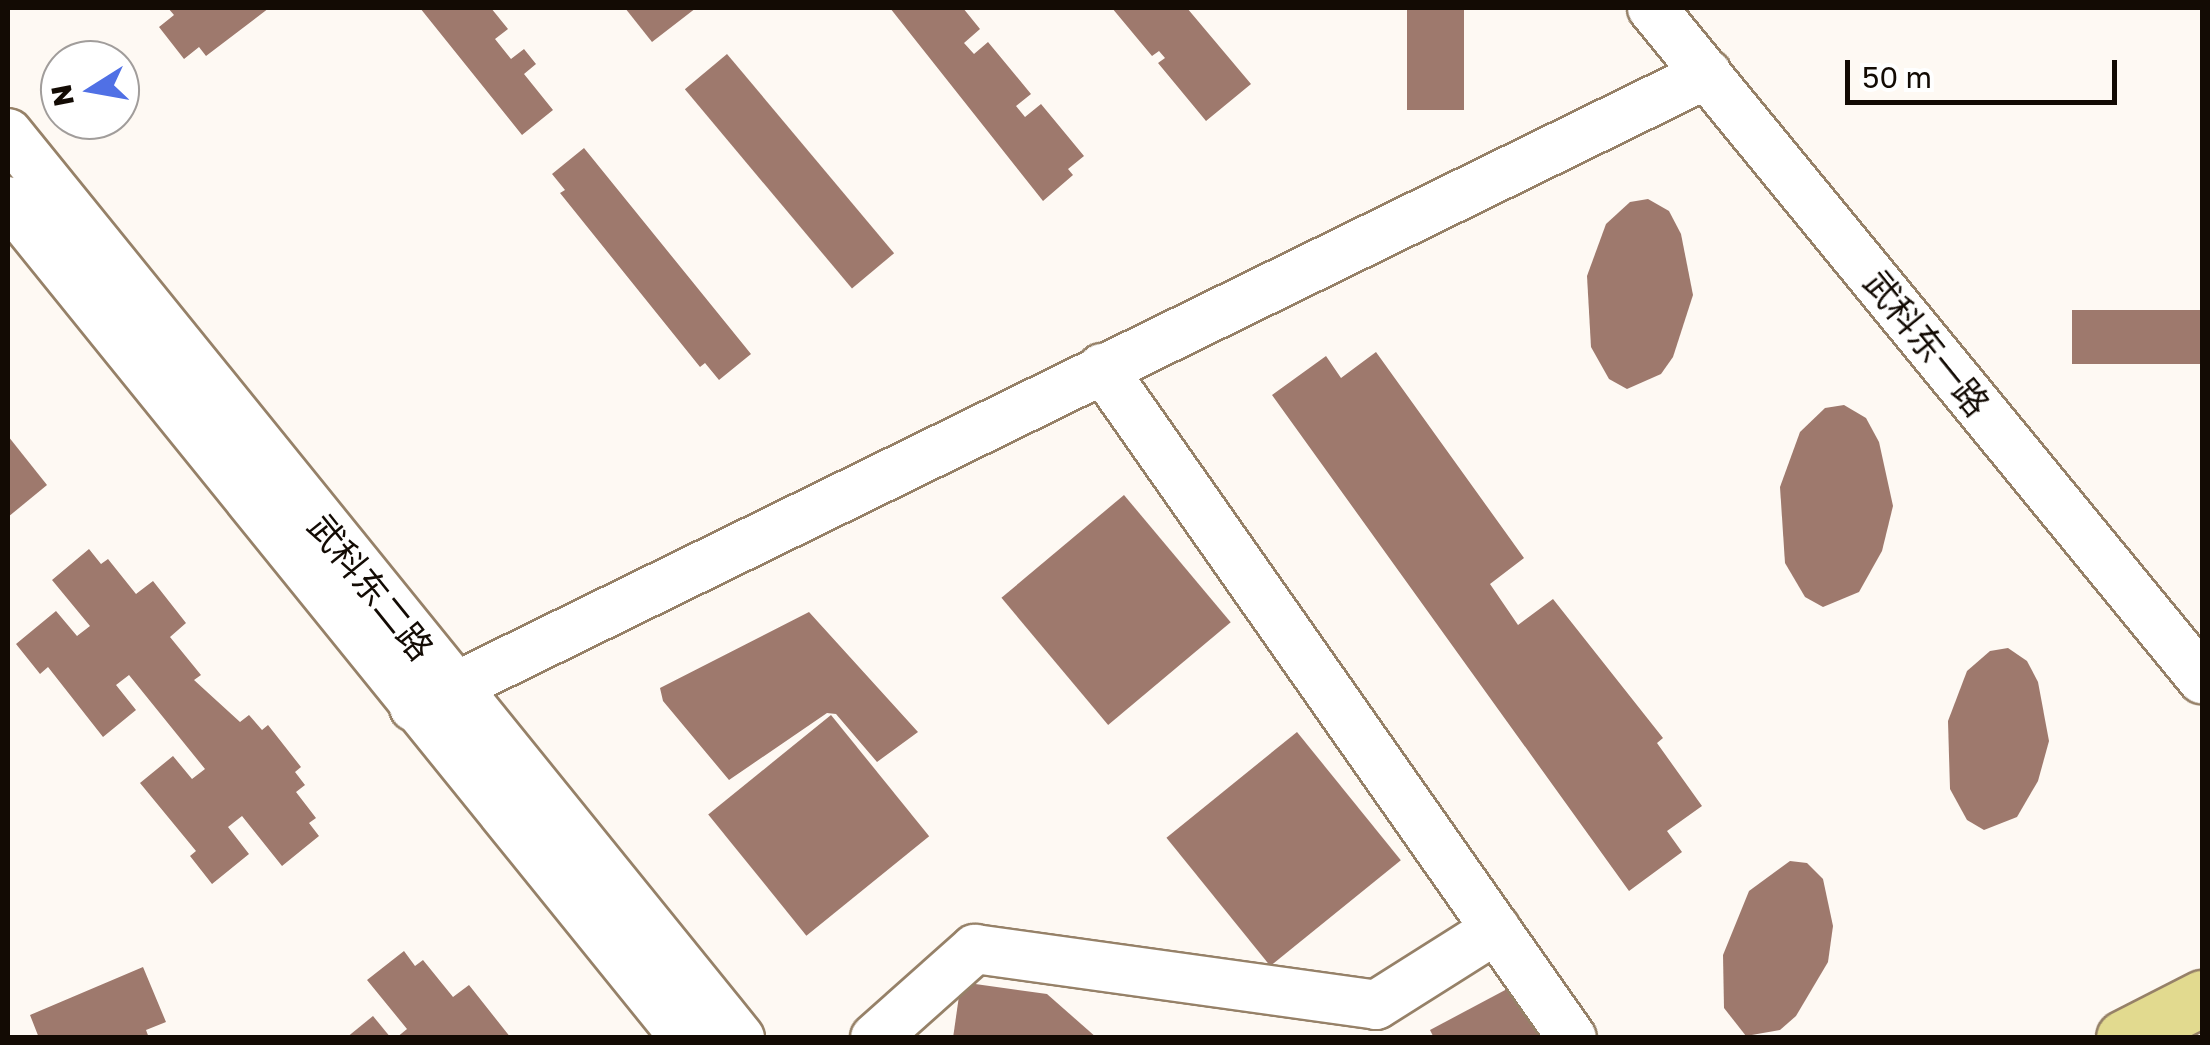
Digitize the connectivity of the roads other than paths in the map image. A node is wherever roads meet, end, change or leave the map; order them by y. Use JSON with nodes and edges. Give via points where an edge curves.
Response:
{"nodes":[{"id":1,"x":1652,"y":8,"type":"edge"},
{"id":2,"x":1708,"y":74,"type":"junction"},
{"id":3,"x":8,"y":133,"type":"edge"},
{"id":4,"x":8,"y":201,"type":"edge"},
{"id":5,"x":1102,"y":368,"type":"junction"},
{"id":6,"x":2202,"y":679,"type":"edge"},
{"id":7,"x":432,"y":696,"type":"junction"},
{"id":8,"x":1496,"y":928,"type":"junction"},
{"id":9,"x":2202,"y":998,"type":"edge"},
{"id":10,"x":685,"y":1038,"type":"edge"},
{"id":11,"x":740,"y":1038,"type":"edge"},
{"id":12,"x":874,"y":1038,"type":"edge"},
{"id":13,"x":1572,"y":1038,"type":"edge"},
{"id":14,"x":2124,"y":1038,"type":"edge"}],
"edges":[{"from":1,"to":2,"type":"street","name":"武科东一路"},
{"from":2,"to":5,"type":"street"},
{"from":2,"to":6,"type":"street","name":"武科东一路"},
{"from":3,"to":7,"type":"street","name":"武科东二路"},
{"from":4,"to":7,"type":"street","name":"武科东二路"},
{"from":5,"to":7,"type":"street"},
{"from":5,"to":8,"type":"street"},
{"from":7,"to":10,"type":"street","name":"武科东二路"},
{"from":7,"to":11,"type":"street","name":"武科东二路"},
{"from":8,"to":12,"type":"street","via":[[1376,1005],[975,949]]},
{"from":8,"to":13,"type":"street"},
{"from":9,"to":14,"type":"main road"}]}
